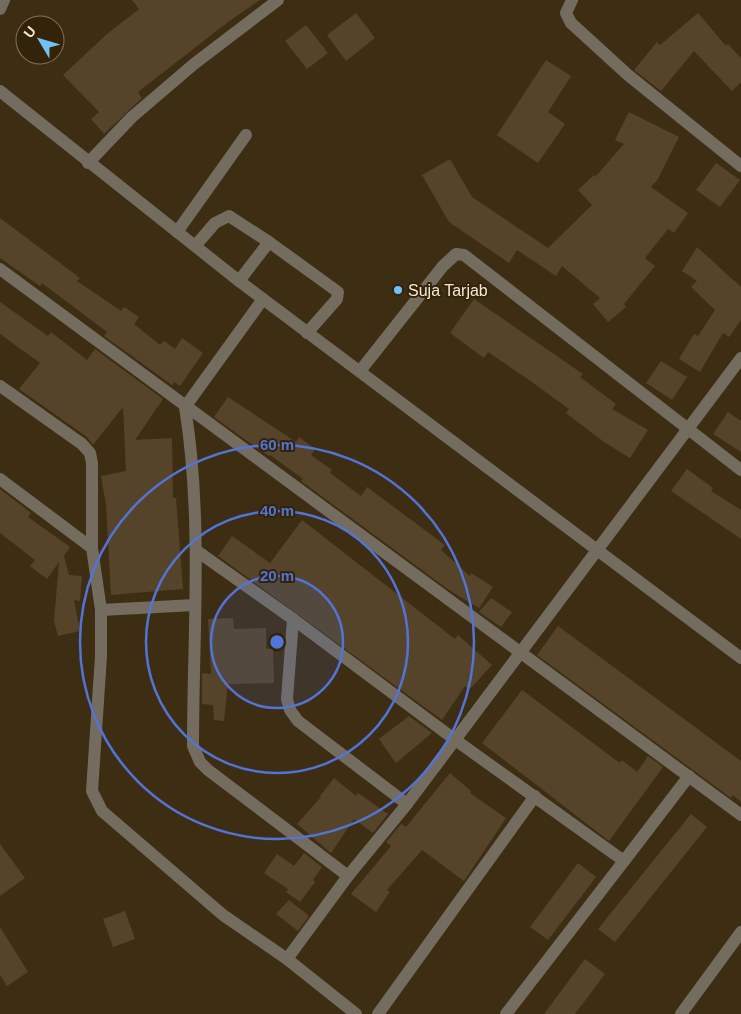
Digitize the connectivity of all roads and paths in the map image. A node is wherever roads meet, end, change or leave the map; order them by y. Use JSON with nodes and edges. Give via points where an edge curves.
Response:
{"nodes":[{"id":1,"x":4,"y":0,"type":"edge"},
{"id":2,"x":278,"y":0,"type":"edge"},
{"id":3,"x":572,"y":0,"type":"edge"},
{"id":4,"x":0,"y":9,"type":"edge"},
{"id":5,"x":0,"y":91,"type":"edge"},
{"id":6,"x":246,"y":135,"type":"dead end"},
{"id":7,"x":88,"y":163,"type":"junction"},
{"id":8,"x":741,"y":166,"type":"edge"},
{"id":9,"x":177,"y":232,"type":"junction"},
{"id":10,"x":270,"y":242,"type":"junction"},
{"id":11,"x":195,"y":246,"type":"junction"},
{"id":12,"x":0,"y":269,"type":"edge"},
{"id":13,"x":239,"y":281,"type":"junction"},
{"id":14,"x":263,"y":299,"type":"junction"},
{"id":15,"x":307,"y":333,"type":"junction"},
{"id":16,"x":741,"y":358,"type":"edge"},
{"id":17,"x":360,"y":371,"type":"junction"},
{"id":18,"x":0,"y":386,"type":"edge"},
{"id":19,"x":185,"y":407,"type":"junction"},
{"id":20,"x":688,"y":428,"type":"junction"},
{"id":21,"x":741,"y":470,"type":"edge"},
{"id":22,"x":0,"y":479,"type":"edge"},
{"id":23,"x":92,"y":548,"type":"junction"},
{"id":24,"x":596,"y":550,"type":"junction"},
{"id":25,"x":197,"y":551,"type":"junction"},
{"id":26,"x":195,"y":605,"type":"junction"},
{"id":27,"x":101,"y":610,"type":"junction"},
{"id":28,"x":293,"y":619,"type":"junction"},
{"id":29,"x":519,"y":652,"type":"junction"},
{"id":30,"x":741,"y":658,"type":"edge"},
{"id":31,"x":454,"y":740,"type":"junction"},
{"id":32,"x":689,"y":776,"type":"junction"},
{"id":33,"x":535,"y":796,"type":"junction"},
{"id":34,"x":407,"y":804,"type":"junction"},
{"id":35,"x":741,"y":815,"type":"edge"},
{"id":36,"x":624,"y":861,"type":"junction"},
{"id":37,"x":348,"y":876,"type":"junction"},
{"id":38,"x":741,"y":932,"type":"edge"},
{"id":39,"x":287,"y":959,"type":"junction"},
{"id":40,"x":356,"y":1014,"type":"edge"},
{"id":41,"x":378,"y":1014,"type":"edge"},
{"id":42,"x":506,"y":1014,"type":"edge"},
{"id":43,"x":681,"y":1014,"type":"edge"}],
"edges":[{"from":1,"to":4,"type":"street"},
{"from":2,"to":7,"type":"street","via":[[194,64],[132,117]]},
{"from":3,"to":8,"type":"street","via":[[566,13],[571,23],[628,75]]},
{"from":5,"to":7,"type":"street"},
{"from":6,"to":9,"type":"street"},
{"from":7,"to":9,"type":"street"},
{"from":9,"to":11,"type":"street"},
{"from":10,"to":11,"type":"street","via":[[229,216],[215,223]]},
{"from":10,"to":13,"type":"street"},
{"from":10,"to":15,"type":"street","via":[[339,294]]},
{"from":11,"to":13,"type":"street"},
{"from":12,"to":19,"type":"street"},
{"from":13,"to":14,"type":"street"},
{"from":14,"to":15,"type":"street"},
{"from":14,"to":19,"type":"street"},
{"from":15,"to":17,"type":"street"},
{"from":16,"to":20,"type":"street"},
{"from":17,"to":20,"type":"street","via":[[443,266],[456,254],[464,255]]},
{"from":17,"to":24,"type":"street"},
{"from":18,"to":23,"type":"street","via":[[90,453]]},
{"from":19,"to":25,"type":"street","via":[[194,481]]},
{"from":19,"to":29,"type":"street"},
{"from":20,"to":21,"type":"street"},
{"from":20,"to":24,"type":"street"},
{"from":22,"to":23,"type":"street"},
{"from":23,"to":27,"type":"street"},
{"from":24,"to":29,"type":"street"},
{"from":24,"to":30,"type":"street"},
{"from":25,"to":26,"type":"street"},
{"from":25,"to":28,"type":"street"},
{"from":26,"to":27,"type":"street"},
{"from":26,"to":37,"type":"street","via":[[194,746],[200,762]]},
{"from":27,"to":39,"type":"street","via":[[92,791],[96,802],[102,811],[223,915]]},
{"from":28,"to":31,"type":"street"},
{"from":28,"to":34,"type":"street","via":[[287,699],[290,710],[298,721]]},
{"from":29,"to":31,"type":"street"},
{"from":29,"to":32,"type":"street"},
{"from":31,"to":33,"type":"street"},
{"from":31,"to":34,"type":"street"},
{"from":32,"to":35,"type":"street"},
{"from":32,"to":36,"type":"street"},
{"from":33,"to":36,"type":"street"},
{"from":33,"to":41,"type":"street"},
{"from":34,"to":37,"type":"street"},
{"from":36,"to":42,"type":"street"},
{"from":37,"to":39,"type":"street"},
{"from":38,"to":43,"type":"street"},
{"from":39,"to":40,"type":"street"}]}
